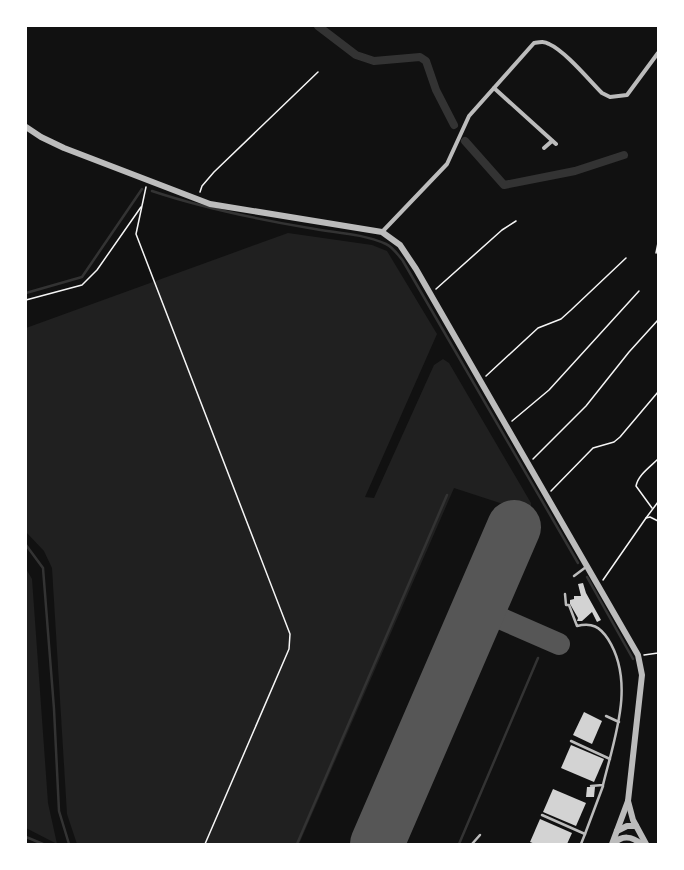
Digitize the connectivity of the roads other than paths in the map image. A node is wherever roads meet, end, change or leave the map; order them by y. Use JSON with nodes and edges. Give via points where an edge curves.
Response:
{"nodes":[{"id":1,"x":658,"y":53,"type":"edge"},
{"id":2,"x":494,"y":88,"type":"junction"},
{"id":3,"x":26,"y":127,"type":"edge"},
{"id":4,"x":552,"y":140,"type":"junction"},
{"id":5,"x":556,"y":144,"type":"dead end"},
{"id":6,"x":544,"y":148,"type":"dead end"},
{"id":7,"x":382,"y":232,"type":"junction"},
{"id":8,"x":587,"y":566,"type":"junction"},
{"id":9,"x":574,"y":576,"type":"dead end"},
{"id":10,"x":565,"y":594,"type":"dead end"},
{"id":11,"x":606,"y":716,"type":"dead end"},
{"id":12,"x":619,"y":722,"type":"junction"},
{"id":13,"x":571,"y":740,"type":"dead end"},
{"id":14,"x":610,"y":759,"type":"junction"},
{"id":15,"x":603,"y":785,"type":"junction"},
{"id":16,"x":591,"y":786,"type":"dead end"},
{"id":17,"x":628,"y":801,"type":"junction"},
{"id":18,"x":542,"y":815,"type":"dead end"},
{"id":19,"x":636,"y":826,"type":"junction"},
{"id":20,"x":617,"y":831,"type":"junction"},
{"id":21,"x":585,"y":834,"type":"junction"},
{"id":22,"x":480,"y":835,"type":"dead end"},
{"id":23,"x":624,"y":837,"type":"junction"},
{"id":24,"x":472,"y":844,"type":"edge"},
{"id":25,"x":581,"y":844,"type":"edge"},
{"id":26,"x":612,"y":844,"type":"edge"},
{"id":27,"x":641,"y":844,"type":"edge"},
{"id":28,"x":646,"y":844,"type":"edge"}],
"edges":[{"from":1,"to":2,"type":"street","via":[[626,95],[610,97],[602,93],[559,50],[550,44],[538,42],[534,43]]},
{"from":2,"to":4,"type":"street"},
{"from":2,"to":7,"type":"street","via":[[469,116],[447,164]]},
{"from":3,"to":7,"type":"street","via":[[64,148],[210,204]]},
{"from":4,"to":5,"type":"street"},
{"from":4,"to":6,"type":"street"},
{"from":7,"to":8,"type":"street","via":[[400,245]]},
{"from":8,"to":9,"type":"lane"},
{"from":8,"to":17,"type":"street","via":[[638,655],[642,675]]},
{"from":10,"to":12,"type":"lane","via":[[566,605],[569,605],[577,626],[588,624],[602,630],[617,657],[621,692]]},
{"from":11,"to":12,"type":"lane"},
{"from":12,"to":14,"type":"lane"},
{"from":13,"to":14,"type":"lane"},
{"from":14,"to":15,"type":"lane"},
{"from":15,"to":16,"type":"lane"},
{"from":15,"to":21,"type":"lane"},
{"from":17,"to":19,"type":"street"},
{"from":17,"to":20,"type":"street"},
{"from":18,"to":21,"type":"lane"},
{"from":19,"to":20,"type":"street","via":[[627,826]]},
{"from":19,"to":23,"type":"street"},
{"from":19,"to":28,"type":"street"},
{"from":20,"to":26,"type":"street"},
{"from":21,"to":25,"type":"lane"},
{"from":22,"to":24,"type":"lane"},
{"from":23,"to":26,"type":"street"},
{"from":23,"to":27,"type":"street","via":[[632,838]]}]}
